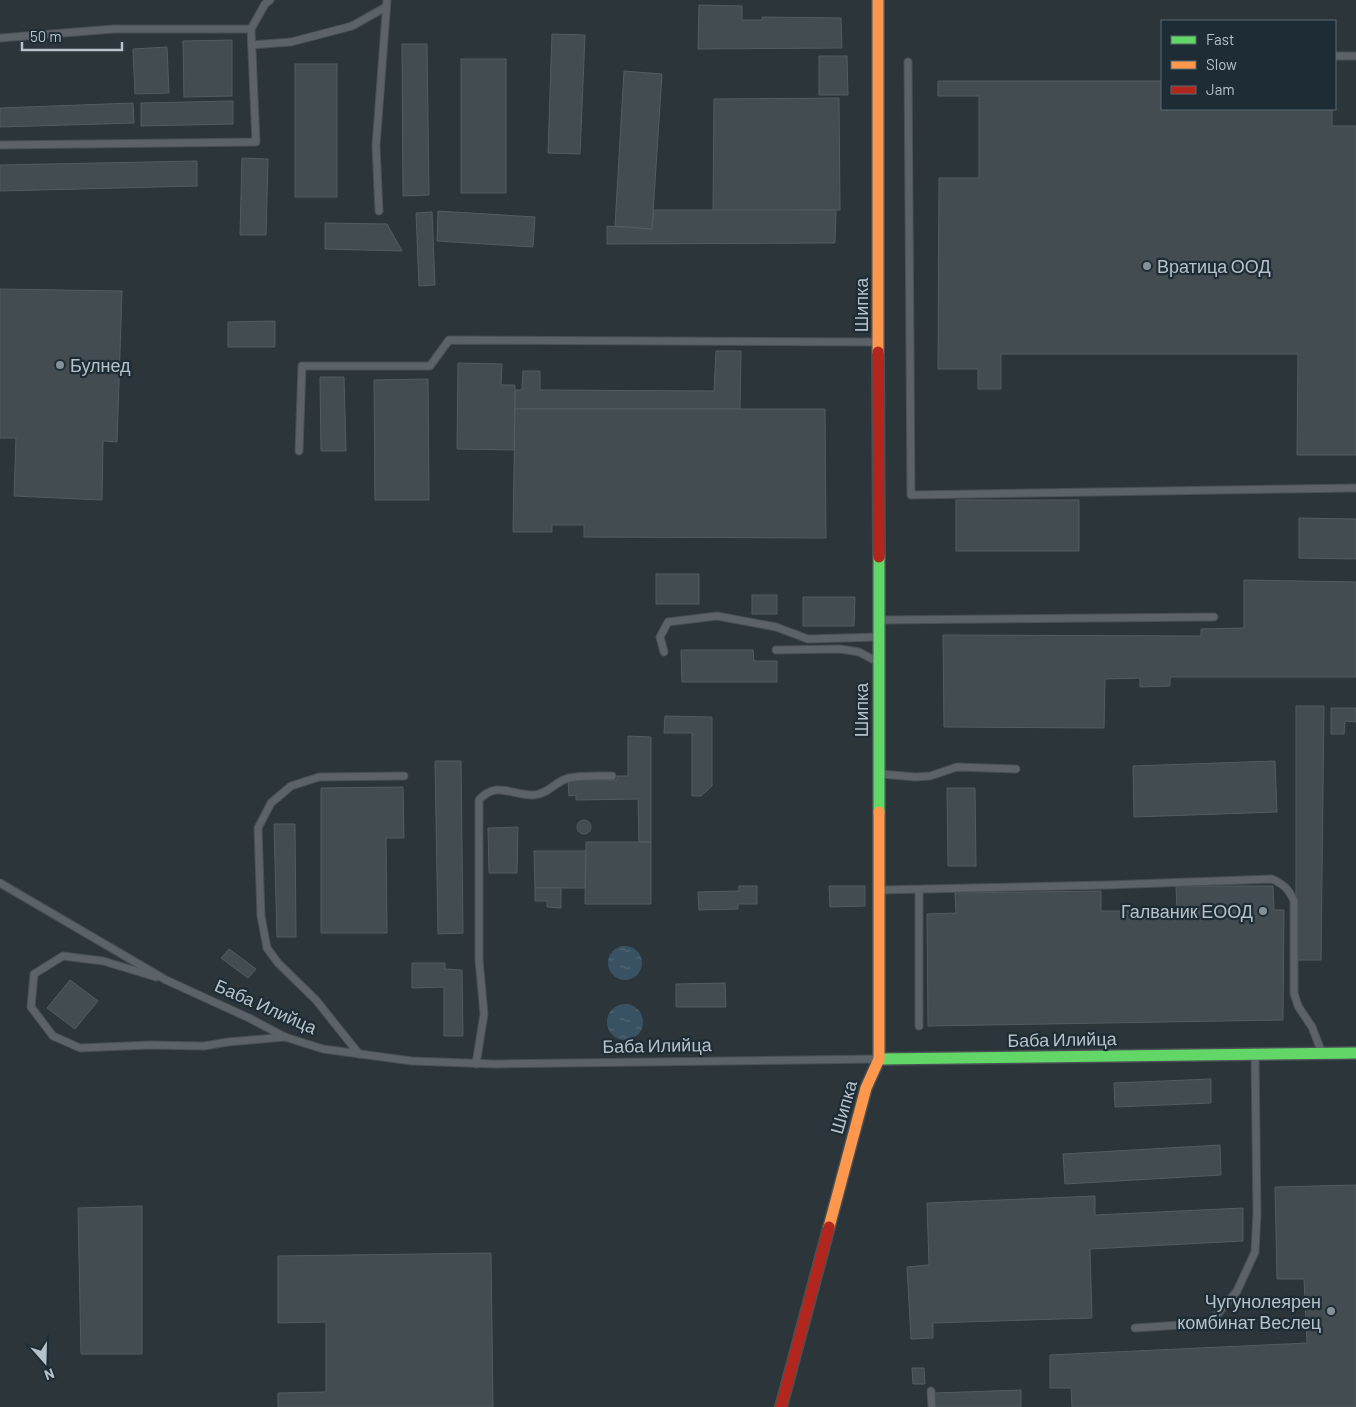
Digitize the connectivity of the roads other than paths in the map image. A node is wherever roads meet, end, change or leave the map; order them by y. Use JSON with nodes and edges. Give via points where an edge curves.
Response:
{"nodes":[{"id":1,"x":270,"y":0,"type":"edge"},
{"id":2,"x":878,"y":0,"type":"edge"},
{"id":3,"x":387,"y":4,"type":"edge"},
{"id":4,"x":251,"y":29,"type":"junction"},
{"id":5,"x":0,"y":38,"type":"edge"},
{"id":6,"x":252,"y":45,"type":"junction"},
{"id":7,"x":1336,"y":56,"type":"edge"},
{"id":8,"x":1356,"y":56,"type":"edge"},
{"id":9,"x":908,"y":62,"type":"dead end"},
{"id":10,"x":0,"y":145,"type":"edge"},
{"id":11,"x":379,"y":212,"type":"dead end"},
{"id":12,"x":878,"y":342,"type":"junction"},
{"id":13,"x":299,"y":451,"type":"dead end"},
{"id":14,"x":1356,"y":488,"type":"edge"},
{"id":15,"x":1214,"y":618,"type":"dead end"},
{"id":16,"x":879,"y":620,"type":"junction"},
{"id":17,"x":879,"y":637,"type":"junction"},
{"id":18,"x":776,"y":650,"type":"dead end"},
{"id":19,"x":664,"y":652,"type":"dead end"},
{"id":20,"x":878,"y":662,"type":"junction"},
{"id":21,"x":1016,"y":769,"type":"dead end"},
{"id":22,"x":878,"y":774,"type":"junction"},
{"id":23,"x":404,"y":776,"type":"dead end"},
{"id":24,"x":612,"y":776,"type":"dead end"},
{"id":25,"x":0,"y":883,"type":"edge"},
{"id":26,"x":878,"y":890,"type":"junction"},
{"id":27,"x":919,"y":890,"type":"junction"},
{"id":28,"x":166,"y":980,"type":"junction"},
{"id":29,"x":919,"y":1026,"type":"dead end"},
{"id":30,"x":286,"y":1037,"type":"junction"},
{"id":31,"x":1322,"y":1053,"type":"junction"},
{"id":32,"x":1356,"y":1053,"type":"edge"},
{"id":33,"x":359,"y":1054,"type":"junction"},
{"id":34,"x":1255,"y":1054,"type":"junction"},
{"id":35,"x":878,"y":1059,"type":"junction"},
{"id":36,"x":476,"y":1064,"type":"junction"},
{"id":37,"x":1135,"y":1328,"type":"dead end"},
{"id":38,"x":931,"y":1391,"type":"dead end"},
{"id":39,"x":781,"y":1407,"type":"edge"},
{"id":40,"x":932,"y":1407,"type":"edge"}],
"edges":[{"from":1,"to":4,"type":"lane"},
{"from":2,"to":12,"type":"street","name":"Шипка"},
{"from":3,"to":6,"type":"lane","via":[[352,26],[291,42]]},
{"from":3,"to":11,"type":"lane","via":[[376,146]]},
{"from":4,"to":5,"type":"lane","via":[[114,29]]},
{"from":4,"to":6,"type":"lane"},
{"from":6,"to":10,"type":"lane","via":[[256,142]]},
{"from":7,"to":8,"type":"lane"},
{"from":9,"to":14,"type":"lane","via":[[911,495]]},
{"from":12,"to":13,"type":"lane","via":[[449,340],[430,366],[302,366]]},
{"from":12,"to":16,"type":"street","name":"Шипка"},
{"from":15,"to":16,"type":"lane"},
{"from":16,"to":17,"type":"street","name":"Шипка"},
{"from":17,"to":19,"type":"lane","via":[[808,639],[776,627],[717,616],[668,622],[660,637]]},
{"from":17,"to":20,"type":"street","name":"Шипка"},
{"from":18,"to":20,"type":"lane","via":[[840,649],[859,652]]},
{"from":20,"to":22,"type":"street","name":"Шипка"},
{"from":21,"to":22,"type":"lane","via":[[957,767],[922,777]]},
{"from":22,"to":26,"type":"street","name":"Шипка"},
{"from":23,"to":33,"type":"lane","via":[[319,777],[291,786],[271,804],[258,828],[261,916],[267,948],[316,1000]]},
{"from":24,"to":36,"type":"lane","via":[[568,778],[547,792],[533,795],[495,790],[479,800],[479,960],[484,1014]]},
{"from":25,"to":28,"type":"lane","name":"Баба Илийца"},
{"from":26,"to":27,"type":"lane"},
{"from":26,"to":35,"type":"street","name":"Шипка"},
{"from":27,"to":29,"type":"lane"},
{"from":27,"to":31,"type":"lane","via":[[1272,879],[1290,891],[1294,901],[1294,993]]},
{"from":28,"to":30,"type":"lane","name":"Баба Илийца"},
{"from":28,"to":30,"type":"lane","via":[[103,961],[63,956],[34,974],[31,1007],[53,1036],[80,1048],[204,1046]]},
{"from":30,"to":33,"type":"lane","name":"Баба Илийца","via":[[323,1050]]},
{"from":31,"to":32,"type":"street","name":"Баба Илийца"},
{"from":31,"to":34,"type":"street","name":"Баба Илийца"},
{"from":33,"to":36,"type":"lane","name":"Баба Илийца"},
{"from":34,"to":35,"type":"street","name":"Баба Илийца"},
{"from":34,"to":37,"type":"lane","via":[[1257,1213],[1254,1252],[1248,1268],[1237,1291],[1210,1323]]},
{"from":35,"to":36,"type":"lane","name":"Баба Илийца"},
{"from":35,"to":39,"type":"street","name":"Шипка","via":[[866,1088]]},
{"from":38,"to":40,"type":"lane"}]}
